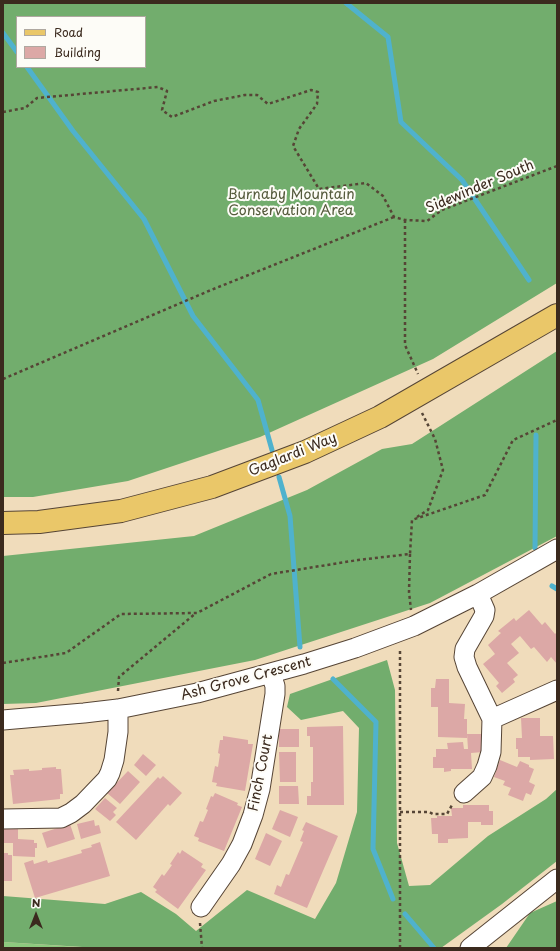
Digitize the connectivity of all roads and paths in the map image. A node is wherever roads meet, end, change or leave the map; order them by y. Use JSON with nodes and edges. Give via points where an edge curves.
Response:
{"nodes":[{"id":1,"x":3,"y":112,"type":"edge"},
{"id":2,"x":557,"y":166,"type":"edge"},
{"id":3,"x":394,"y":217,"type":"junction"},
{"id":4,"x":404,"y":220,"type":"junction"},
{"id":5,"x":557,"y":315,"type":"edge"},
{"id":6,"x":3,"y":379,"type":"edge"},
{"id":7,"x":420,"y":394,"type":"junction"},
{"id":8,"x":557,"y":420,"type":"edge"},
{"id":9,"x":413,"y":520,"type":"junction"},
{"id":10,"x":3,"y":523,"type":"edge"},
{"id":11,"x":557,"y":548,"type":"edge"},
{"id":12,"x":410,"y":554,"type":"junction"},
{"id":13,"x":409,"y":592,"type":"dead end"},
{"id":14,"x":478,"y":594,"type":"junction"},
{"id":15,"x":197,"y":613,"type":"junction"},
{"id":16,"x":400,"y":645,"type":"dead end"},
{"id":17,"x":3,"y":663,"type":"edge"},
{"id":18,"x":271,"y":674,"type":"junction"},
{"id":19,"x":557,"y":690,"type":"edge"},
{"id":20,"x":118,"y":709,"type":"junction"},
{"id":21,"x":492,"y":719,"type":"junction"},
{"id":22,"x":3,"y":720,"type":"edge"},
{"id":23,"x":464,"y":793,"type":"joint"},
{"id":24,"x":400,"y":812,"type":"junction"},
{"id":25,"x":3,"y":818,"type":"edge"},
{"id":26,"x":557,"y":879,"type":"edge"},
{"id":27,"x":201,"y":907,"type":"dead end"},
{"id":28,"x":201,"y":927,"type":"dead end"},
{"id":29,"x":202,"y":948,"type":"edge"},
{"id":30,"x":400,"y":948,"type":"edge"},
{"id":31,"x":470,"y":948,"type":"edge"}],
"edges":[{"from":1,"to":3,"type":"path","via":[[25,108],[37,98],[158,87],[167,92],[162,110],[172,117],[214,101],[245,95],[258,95],[268,104],[310,90],[318,92],[317,104],[299,130],[293,146],[319,189],[366,183],[383,196]]},
{"from":2,"to":4,"type":"path","name":"Sidewinder South","via":[[442,210],[427,221]]},
{"from":3,"to":4,"type":"path","name":"Sidewinder South"},
{"from":3,"to":6,"type":"path","via":[[211,290]]},
{"from":4,"to":7,"type":"path","via":[[405,345]]},
{"from":5,"to":7,"type":"main road","name":"Gaglardi Way"},
{"from":7,"to":9,"type":"path","via":[[443,470],[428,510]]},
{"from":7,"to":10,"type":"main road","name":"Gaglardi Way","via":[[380,417],[305,452],[212,487],[121,511],[40,522]]},
{"from":8,"to":9,"type":"path","via":[[513,440],[485,495]]},
{"from":9,"to":12,"type":"path"},
{"from":11,"to":14,"type":"street","name":"Ash Grove Crescent"},
{"from":12,"to":13,"type":"path"},
{"from":12,"to":15,"type":"path","via":[[271,574]]},
{"from":14,"to":18,"type":"street","name":"Ash Grove Crescent","via":[[414,626],[355,648]]},
{"from":14,"to":21,"type":"street","via":[[485,610],[484,616],[465,648],[464,657]]},
{"from":15,"to":17,"type":"path","via":[[120,614],[66,653]]},
{"from":15,"to":20,"type":"path","via":[[119,677]]},
{"from":16,"to":24,"type":"path"},
{"from":18,"to":20,"type":"street","name":"Ash Grove Crescent","via":[[197,693]]},
{"from":18,"to":27,"type":"street","name":"Finch Court","via":[[275,694],[260,789],[253,815],[231,864]]},
{"from":19,"to":21,"type":"street"},
{"from":20,"to":22,"type":"street","name":"Ash Grove Crescent"},
{"from":20,"to":25,"type":"street","via":[[118,732],[110,773],[83,804],[61,818]]},
{"from":21,"to":23,"type":"street","via":[[488,766],[482,776]]},
{"from":23,"to":24,"type":"path","via":[[447,814]]},
{"from":24,"to":30,"type":"path"},
{"from":26,"to":31,"type":"street"},
{"from":28,"to":29,"type":"path"}]}
